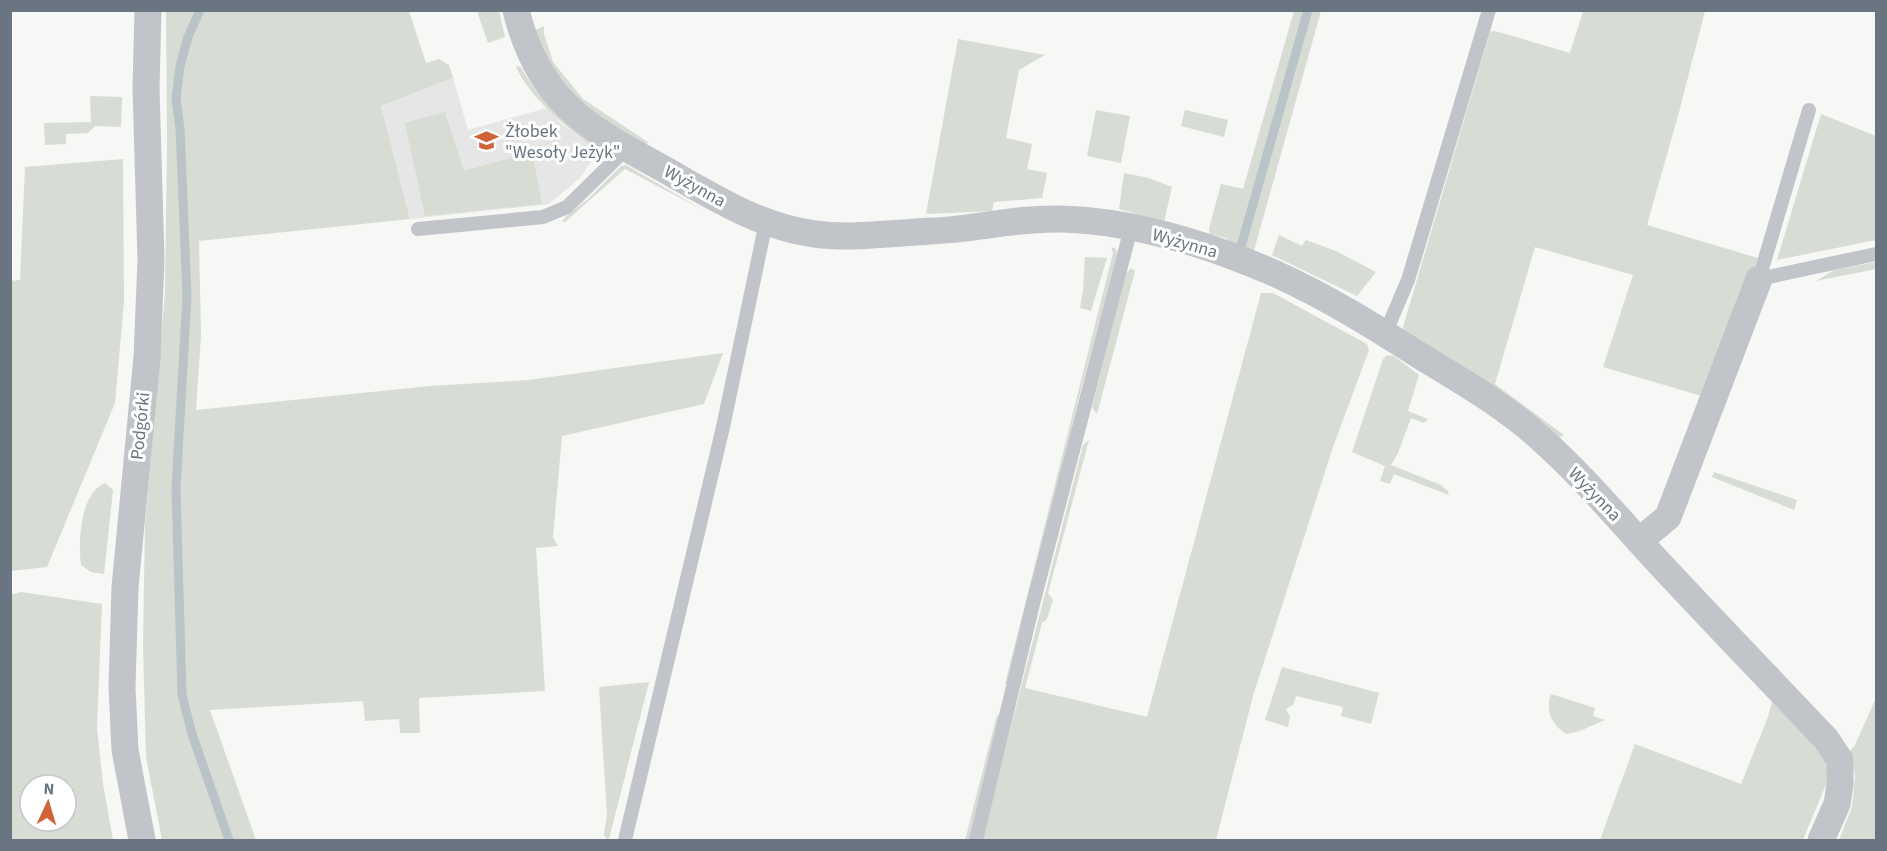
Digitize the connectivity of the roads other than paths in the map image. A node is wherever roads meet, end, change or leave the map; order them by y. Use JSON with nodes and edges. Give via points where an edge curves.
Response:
{"nodes":[{"id":1,"x":148,"y":10,"type":"edge"},
{"id":2,"x":516,"y":10,"type":"edge"},
{"id":3,"x":1489,"y":10,"type":"edge"},
{"id":4,"x":1809,"y":110,"type":"dead end"},
{"id":5,"x":627,"y":148,"type":"junction"},
{"id":6,"x":766,"y":222,"type":"junction"},
{"id":7,"x":1131,"y":228,"type":"junction"},
{"id":8,"x":418,"y":229,"type":"dead end"},
{"id":9,"x":1876,"y":254,"type":"edge"},
{"id":10,"x":1760,"y":279,"type":"junction"},
{"id":11,"x":1385,"y":333,"type":"junction"},
{"id":12,"x":1639,"y":541,"type":"junction"},
{"id":13,"x":142,"y":840,"type":"edge"},
{"id":14,"x":625,"y":840,"type":"edge"},
{"id":15,"x":976,"y":840,"type":"edge"},
{"id":16,"x":1821,"y":840,"type":"edge"}],
"edges":[{"from":1,"to":13,"type":"street","name":"Podgórki","via":[[151,261],[147,357],[125,587],[122,687],[125,750]]},
{"from":2,"to":5,"type":"street","name":"Wyżynna","via":[[533,62],[548,84],[592,127]]},
{"from":3,"to":11,"type":"lane","via":[[1408,280]]},
{"from":4,"to":10,"type":"lane"},
{"from":5,"to":6,"type":"street","name":"Wyżynna","via":[[720,201]]},
{"from":5,"to":8,"type":"lane","via":[[567,207],[543,217]]},
{"from":6,"to":7,"type":"street","name":"Wyżynna","via":[[812,234],[853,236],[960,229],[1020,220],[1060,219]]},
{"from":6,"to":14,"type":"lane","via":[[723,427]]},
{"from":7,"to":11,"type":"street","name":"Wyżynna","via":[[1212,249],[1278,275]]},
{"from":7,"to":15,"type":"lane"},
{"from":9,"to":10,"type":"lane"},
{"from":10,"to":12,"type":"street","via":[[1668,518]]},
{"from":11,"to":12,"type":"street","name":"Wyżynna","via":[[1539,436]]},
{"from":12,"to":16,"type":"street","name":"Wyżynna","via":[[1826,739],[1840,759],[1837,804]]}]}
